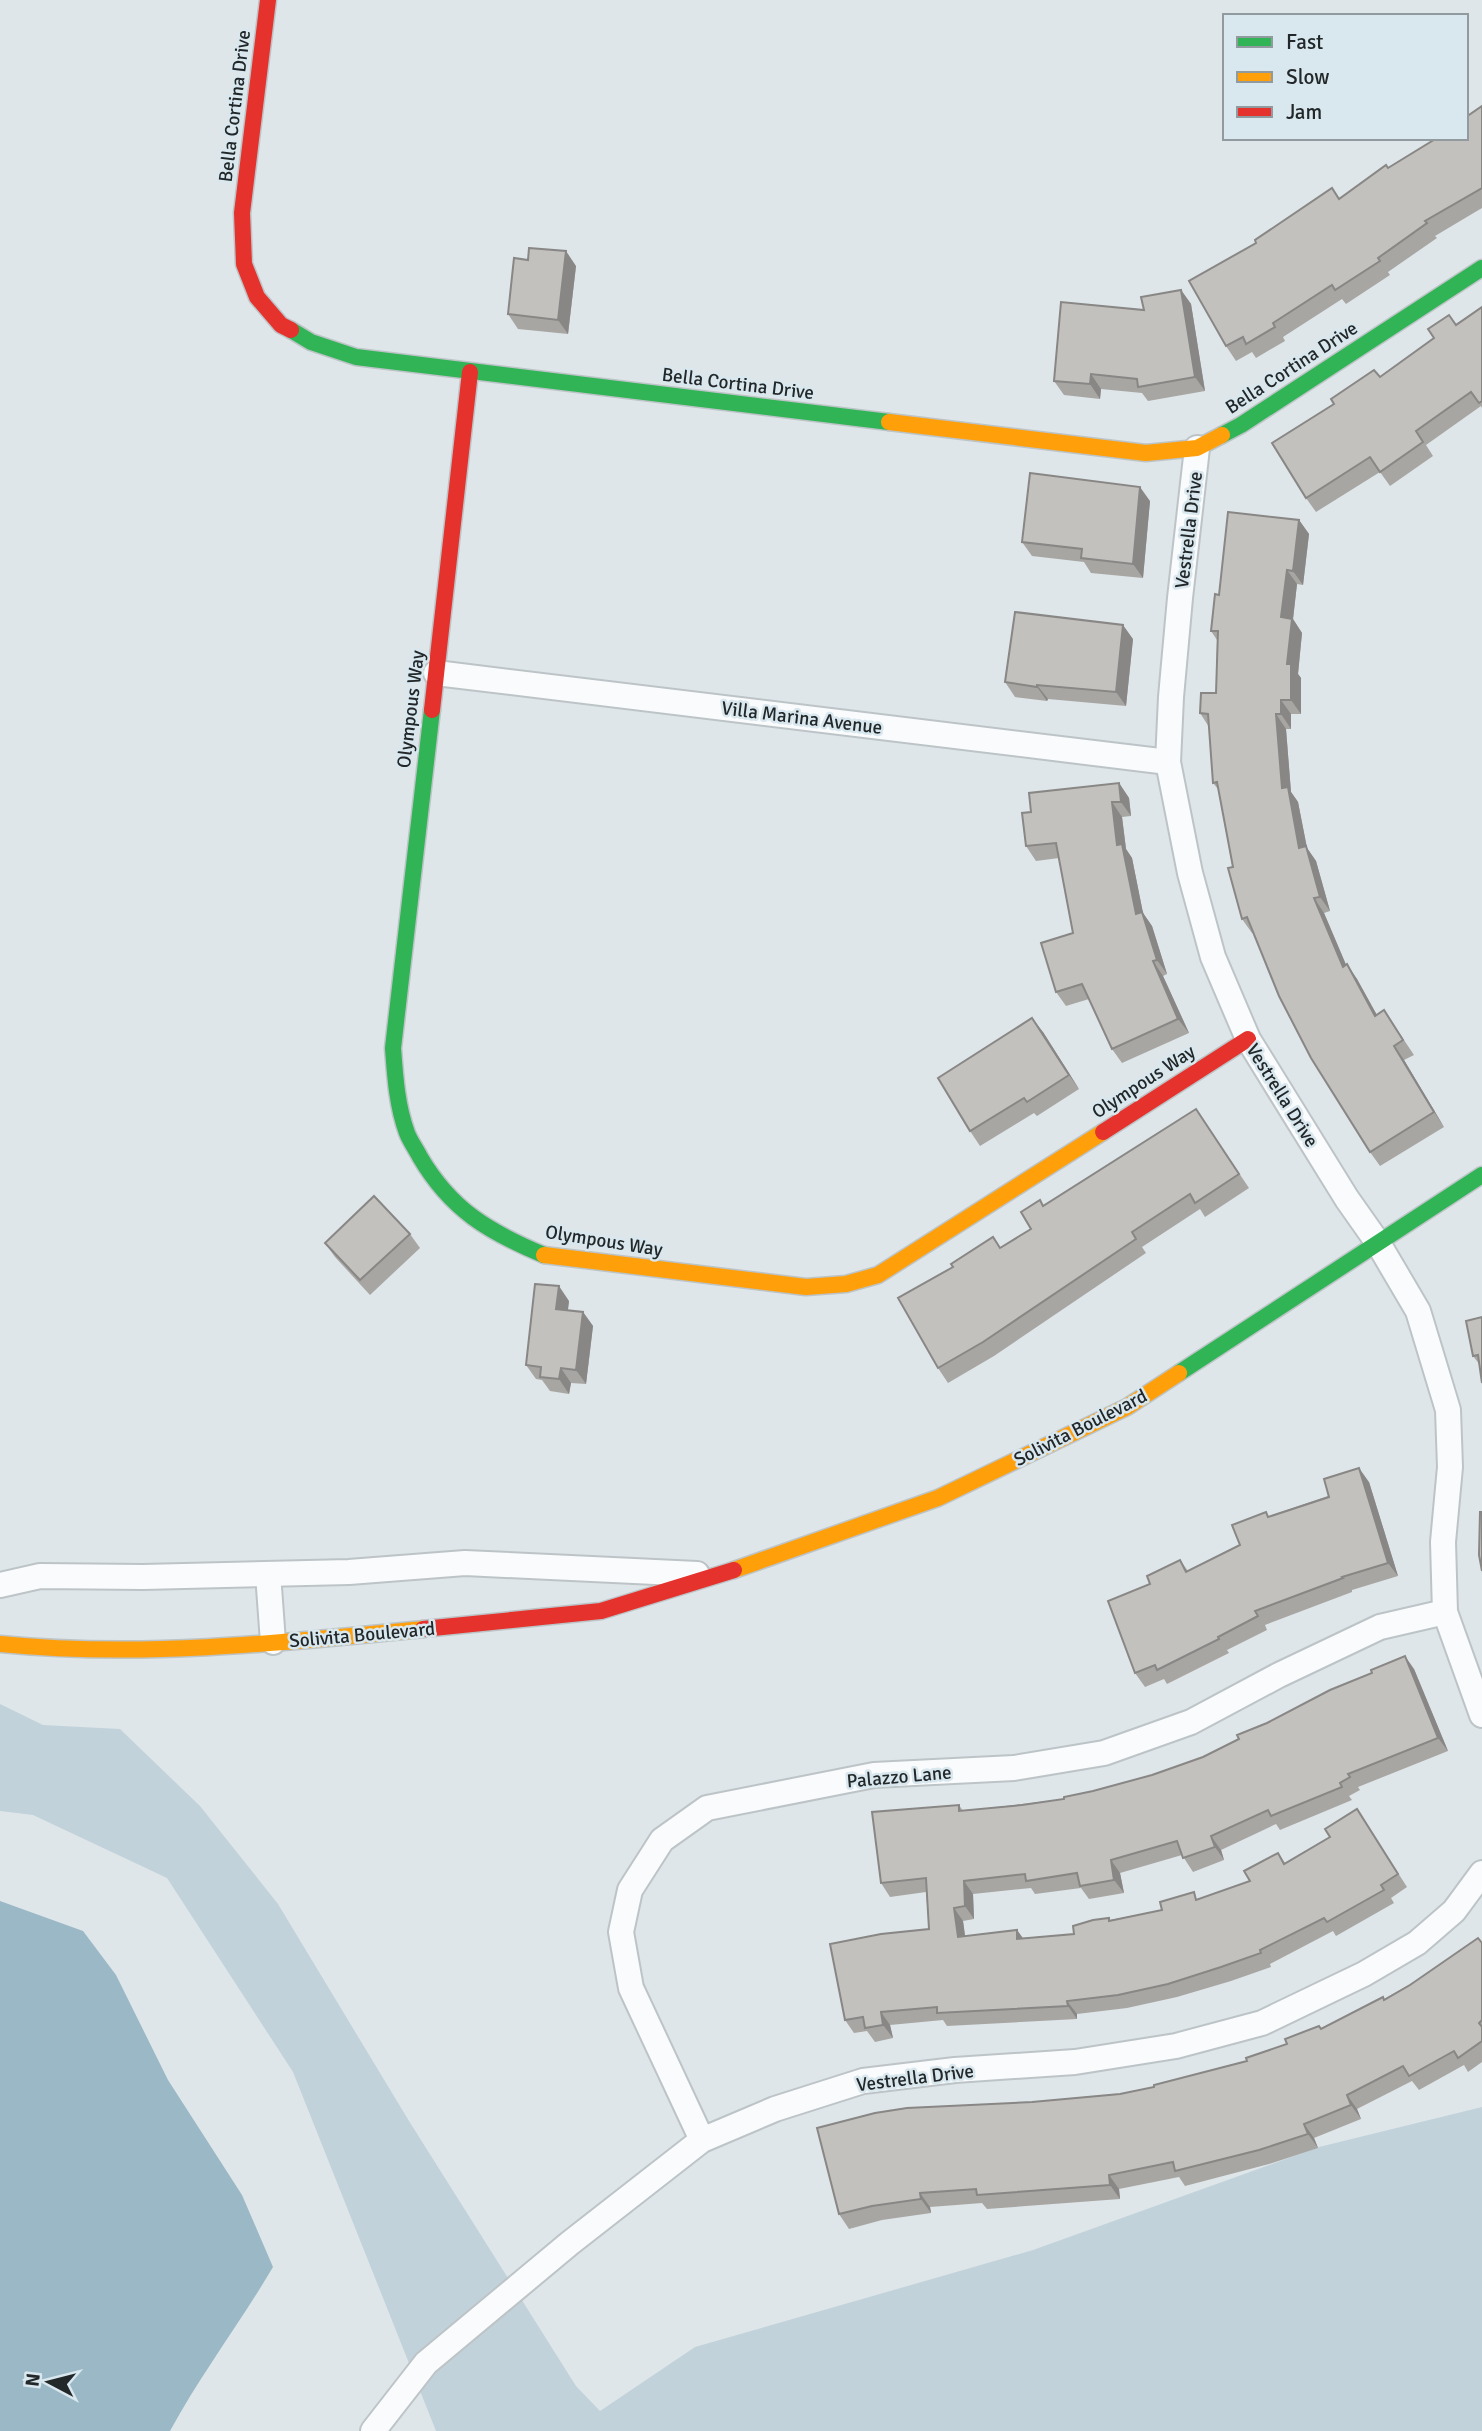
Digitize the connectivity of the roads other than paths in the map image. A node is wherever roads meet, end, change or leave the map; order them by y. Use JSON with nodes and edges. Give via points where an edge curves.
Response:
{"nodes":[{"id":1,"x":268,"y":0,"type":"edge"},
{"id":2,"x":1482,"y":268,"type":"edge"},
{"id":3,"x":470,"y":372,"type":"junction"},
{"id":4,"x":1197,"y":448,"type":"junction"},
{"id":5,"x":436,"y":673,"type":"junction"},
{"id":6,"x":1168,"y":762,"type":"junction"},
{"id":7,"x":1248,"y":1039,"type":"junction"},
{"id":8,"x":1482,"y":1175,"type":"edge"},
{"id":9,"x":1378,"y":1243,"type":"junction"},
{"id":10,"x":268,"y":1574,"type":"junction"},
{"id":11,"x":719,"y":1575,"type":"junction"},
{"id":12,"x":0,"y":1585,"type":"edge"},
{"id":13,"x":1445,"y":1612,"type":"junction"},
{"id":14,"x":273,"y":1642,"type":"junction"},
{"id":15,"x":0,"y":1644,"type":"edge"},
{"id":16,"x":1482,"y":1715,"type":"edge"},
{"id":17,"x":1482,"y":1873,"type":"edge"},
{"id":18,"x":702,"y":2140,"type":"junction"},
{"id":19,"x":373,"y":2431,"type":"edge"}],
"edges":[{"from":1,"to":3,"type":"street","name":"Bella Cortina Drive","via":[[242,212],[244,264],[257,297],[281,325],[311,342],[356,357]]},
{"from":2,"to":4,"type":"street","name":"Bella Cortina Drive","via":[[1241,425]]},
{"from":3,"to":4,"type":"street","name":"Bella Cortina Drive","via":[[1146,453]]},
{"from":3,"to":5,"type":"street","name":"Olympous Way"},
{"from":4,"to":6,"type":"street","name":"Vestrella Drive"},
{"from":5,"to":6,"type":"street","name":"Villa Marina Avenue"},
{"from":5,"to":7,"type":"street","name":"Olympous Way","via":[[393,1048],[396,1090],[407,1134],[429,1172],[457,1206],[501,1237],[548,1257],[806,1287],[846,1284],[878,1275]]},
{"from":6,"to":7,"type":"street","name":"Vestrella Drive","via":[[1189,873],[1213,957]]},
{"from":7,"to":9,"type":"street","name":"Vestrella Drive"},
{"from":8,"to":9,"type":"street","name":"Solivita Boulevard"},
{"from":9,"to":11,"type":"street","name":"Solivita Boulevard","via":[[1128,1407],[938,1497]]},
{"from":9,"to":13,"type":"street","name":"Vestrella Drive","via":[[1418,1311],[1448,1410]]},
{"from":10,"to":11,"type":"street","name":"Solivita Boulevard","via":[[465,1563]]},
{"from":10,"to":12,"type":"street","name":"Solivita Boulevard","via":[[40,1576]]},
{"from":10,"to":14,"type":"street"},
{"from":11,"to":14,"type":"street","name":"Solivita Boulevard","via":[[601,1611]]},
{"from":13,"to":16,"type":"street","name":"Vestrella Drive"},
{"from":13,"to":18,"type":"street","name":"Palazzo Lane","via":[[1380,1627],[1191,1722],[1104,1753],[1014,1768],[874,1775],[707,1808],[662,1840],[630,1891],[621,1931],[631,1988]]},
{"from":14,"to":15,"type":"street","name":"Solivita Boulevard","via":[[51,1649]]},
{"from":17,"to":18,"type":"street","name":"Vestrella Drive","via":[[1454,1911],[1418,1943],[1262,2023],[1176,2046],[1075,2062],[863,2081],[775,2109]]},
{"from":18,"to":19,"type":"street","name":"Vestrella Drive","via":[[426,2363]]}]}
